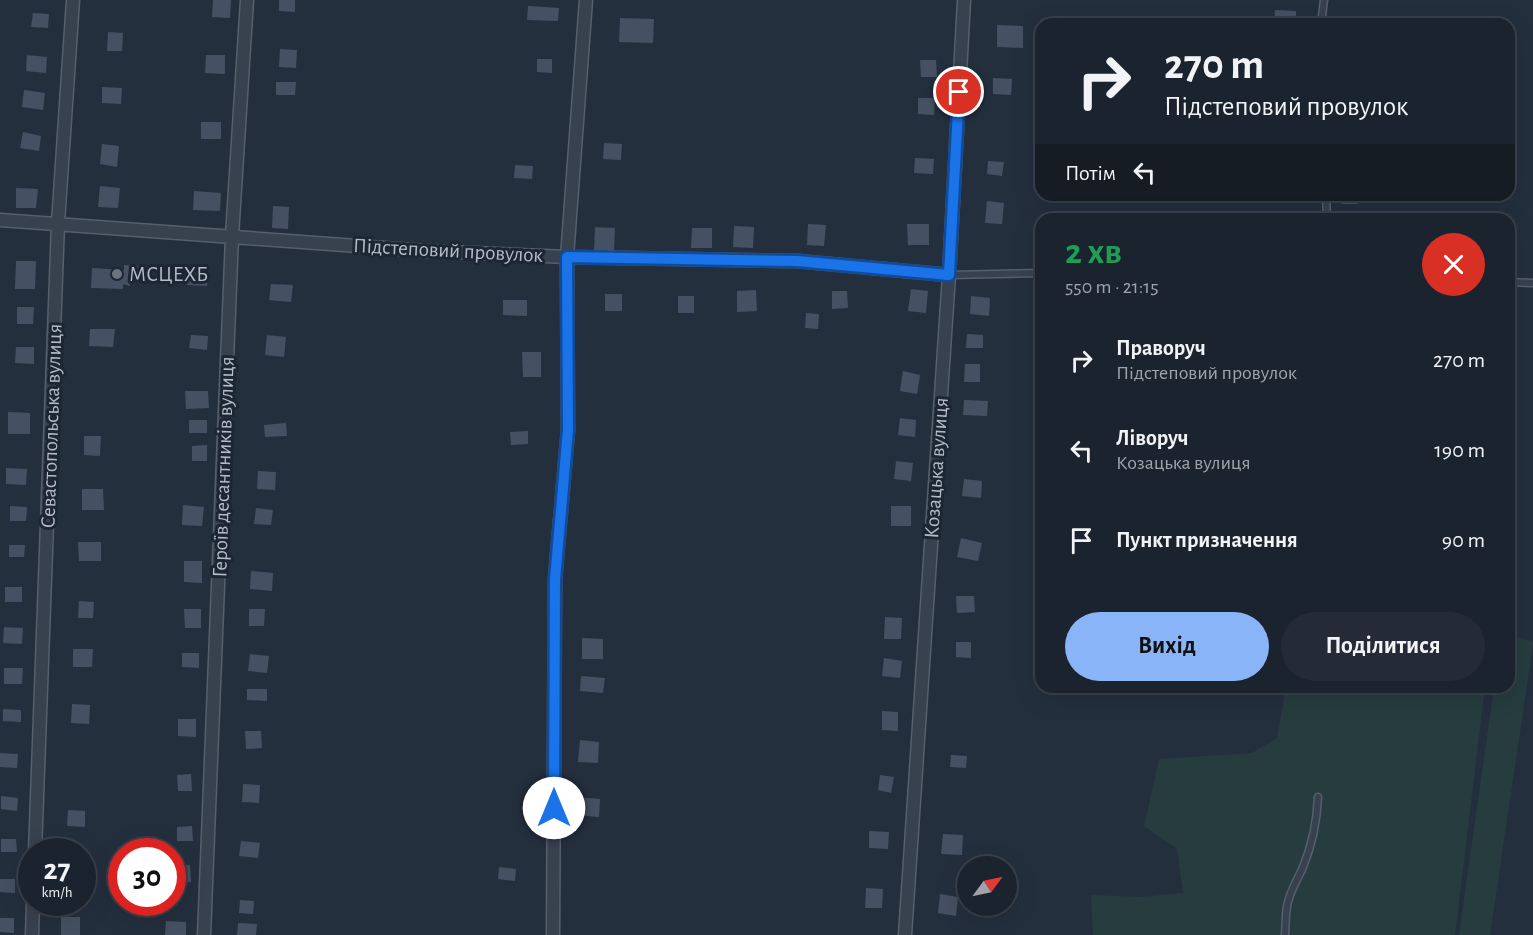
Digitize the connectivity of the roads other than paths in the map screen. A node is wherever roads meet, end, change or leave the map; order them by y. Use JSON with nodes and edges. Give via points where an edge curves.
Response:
{"nodes":[{"id":1,"x":74,"y":0,"type":"edge"},
{"id":2,"x":247,"y":0,"type":"edge"},
{"id":3,"x":586,"y":0,"type":"edge"},
{"id":4,"x":964,"y":0,"type":"edge"},
{"id":5,"x":1324,"y":0,"type":"edge"},
{"id":6,"x":1322,"y":18,"type":"edge"},
{"id":7,"x":0,"y":220,"type":"edge"},
{"id":8,"x":58,"y":223,"type":"junction"},
{"id":9,"x":232,"y":236,"type":"junction"},
{"id":10,"x":567,"y":257,"type":"junction"},
{"id":11,"x":1035,"y":273,"type":"edge"},
{"id":12,"x":949,"y":275,"type":"junction"},
{"id":13,"x":1515,"y":282,"type":"edge"},
{"id":14,"x":1533,"y":283,"type":"edge"},
{"id":15,"x":1318,"y":797,"type":"dead end"},
{"id":16,"x":36,"y":838,"type":"edge"},
{"id":17,"x":33,"y":916,"type":"edge"},
{"id":18,"x":32,"y":935,"type":"edge"},
{"id":19,"x":204,"y":935,"type":"edge"},
{"id":20,"x":553,"y":935,"type":"edge"},
{"id":21,"x":905,"y":935,"type":"edge"},
{"id":22,"x":1285,"y":935,"type":"edge"}],
"edges":[{"from":1,"to":8,"type":"street","name":"Севастопольська вулиця"},
{"from":2,"to":9,"type":"street","name":"Героїв десантників вулиця"},
{"from":3,"to":10,"type":"street"},
{"from":4,"to":12,"type":"street","name":"Козацька вулиця"},
{"from":5,"to":6,"type":"lane"},
{"from":7,"to":8,"type":"street","name":"Підстеповий провулок"},
{"from":8,"to":9,"type":"street","name":"Підстеповий провулок"},
{"from":8,"to":16,"type":"street","name":"Севастопольська вулиця"},
{"from":9,"to":10,"type":"street","name":"Підстеповий провулок"},
{"from":9,"to":19,"type":"street","name":"Героїв десантників вулиця"},
{"from":10,"to":12,"type":"street","name":"Підстеповий провулок","via":[[797,261]]},
{"from":10,"to":20,"type":"street","via":[[568,430],[555,579]]},
{"from":11,"to":12,"type":"lane","name":"Підстеповий провулок"},
{"from":12,"to":21,"type":"street","name":"Козацька вулиця"},
{"from":13,"to":14,"type":"lane"},
{"from":15,"to":22,"type":"lane","via":[[1312,835],[1287,904]]},
{"from":17,"to":18,"type":"street"}]}
